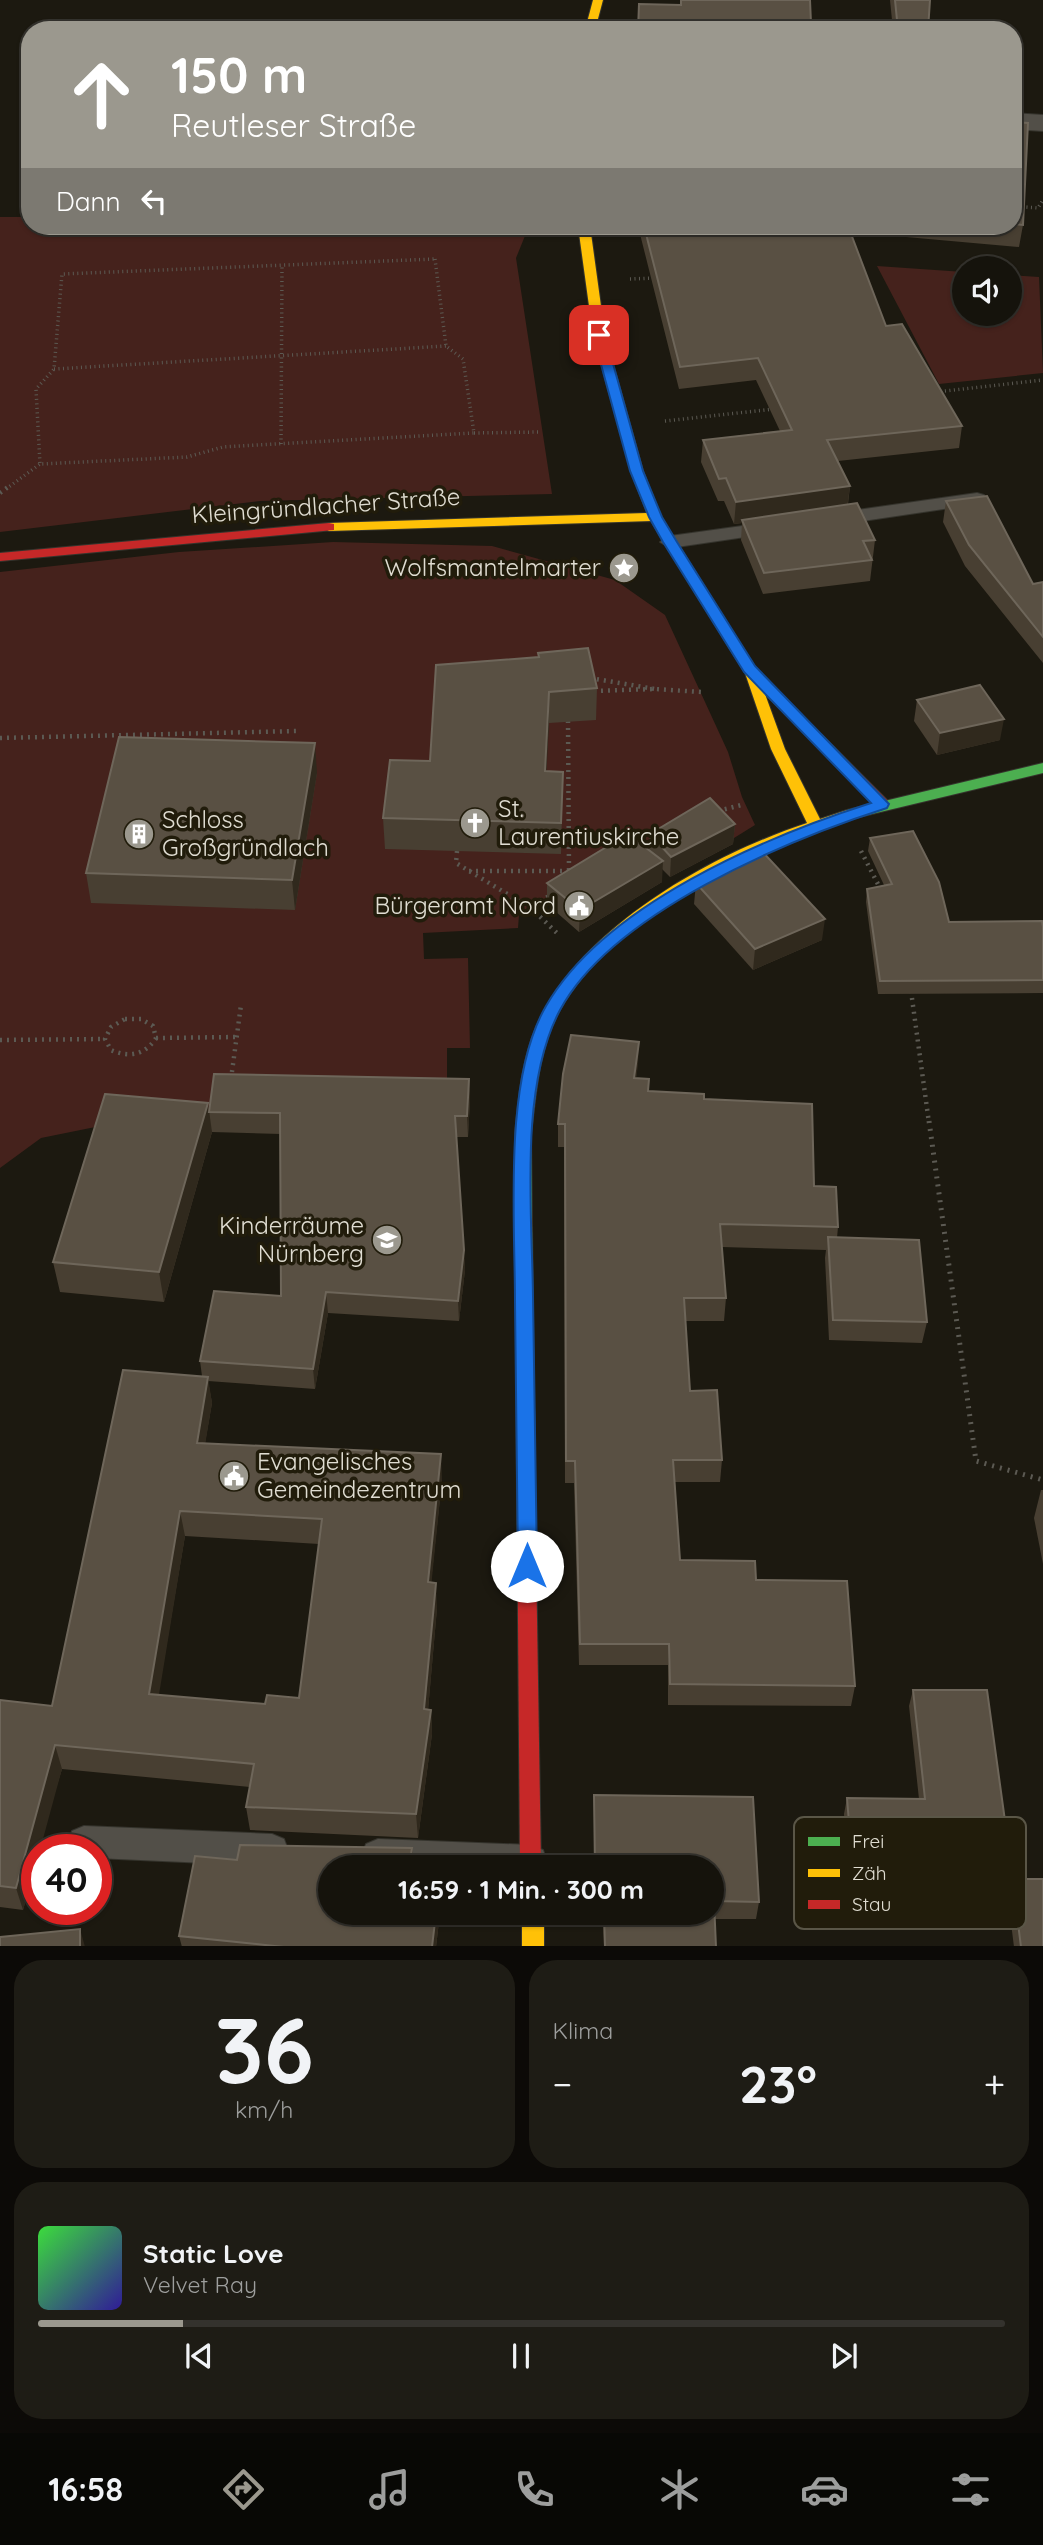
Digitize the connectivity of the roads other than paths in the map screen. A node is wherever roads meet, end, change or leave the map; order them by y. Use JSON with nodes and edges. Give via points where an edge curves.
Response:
{"nodes":[{"id":1,"x":598,"y":0,"type":"edge"},
{"id":2,"x":592,"y":21,"type":"edge"},
{"id":3,"x":1022,"y":122,"type":"edge"},
{"id":4,"x":1043,"y":123,"type":"edge"},
{"id":5,"x":585,"y":235,"type":"edge"},
{"id":6,"x":981,"y":498,"type":"edge"},
{"id":7,"x":655,"y":517,"type":"junction"},
{"id":8,"x":670,"y":542,"type":"junction"},
{"id":9,"x":0,"y":557,"type":"edge"},
{"id":10,"x":749,"y":668,"type":"junction"},
{"id":11,"x":1043,"y":768,"type":"edge"},
{"id":12,"x":882,"y":804,"type":"junction"},
{"id":13,"x":816,"y":826,"type":"junction"},
{"id":14,"x":112,"y":1843,"type":"edge"},
{"id":15,"x":308,"y":1852,"type":"edge"},
{"id":16,"x":350,"y":1853,"type":"edge"},
{"id":17,"x":383,"y":1855,"type":"edge"},
{"id":18,"x":531,"y":1855,"type":"edge"},
{"id":19,"x":533,"y":1925,"type":"edge"},
{"id":20,"x":533,"y":1946,"type":"edge"}],
"edges":[{"from":1,"to":2,"type":"street"},
{"from":3,"to":4,"type":"street"},
{"from":5,"to":7,"type":"street","via":[[599,335],[623,426]]},
{"from":6,"to":8,"type":"lane"},
{"from":7,"to":8,"type":"street"},
{"from":7,"to":9,"type":"street","name":"Kleingründlacher Straße","via":[[444,520],[287,529]]},
{"from":8,"to":10,"type":"street"},
{"from":10,"to":12,"type":"street"},
{"from":10,"to":13,"type":"street","via":[[778,749]]},
{"from":11,"to":12,"type":"street"},
{"from":12,"to":13,"type":"street"},
{"from":13,"to":18,"type":"street","via":[[757,852],[628,926],[588,962],[552,1009],[540,1039],[527,1091],[522,1144]]},
{"from":14,"to":15,"type":"lane"},
{"from":16,"to":17,"type":"lane"},
{"from":19,"to":20,"type":"street"}]}
